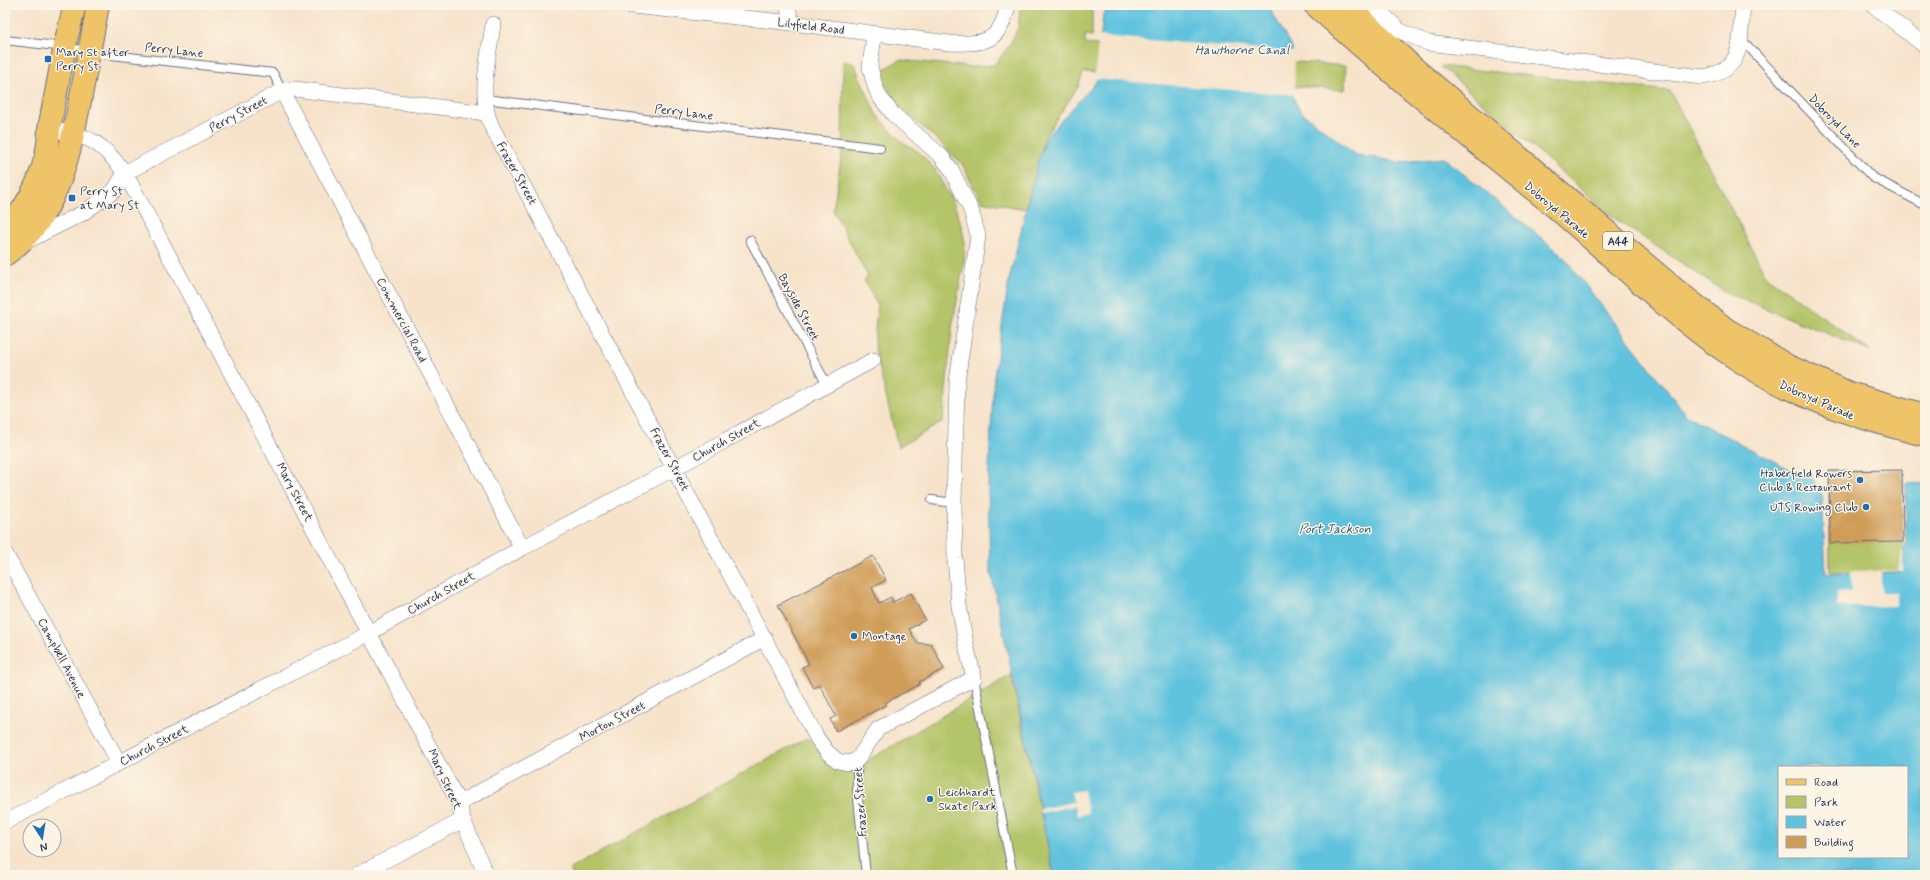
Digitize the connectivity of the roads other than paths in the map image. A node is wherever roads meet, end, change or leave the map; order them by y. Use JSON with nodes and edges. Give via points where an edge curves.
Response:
{"nodes":[{"id":1,"x":64,"y":5,"type":"edge"},
{"id":2,"x":75,"y":5,"type":"edge"},
{"id":3,"x":98,"y":5,"type":"edge"},
{"id":4,"x":623,"y":5,"type":"edge"},
{"id":5,"x":787,"y":5,"type":"edge"},
{"id":6,"x":1008,"y":5,"type":"edge"},
{"id":7,"x":1315,"y":5,"type":"edge"},
{"id":8,"x":1373,"y":5,"type":"edge"},
{"id":9,"x":1743,"y":5,"type":"edge"},
{"id":10,"x":1873,"y":5,"type":"edge"},
{"id":11,"x":1347,"y":6,"type":"edge"},
{"id":12,"x":680,"y":8,"type":"edge"},
{"id":13,"x":792,"y":23,"type":"junction"},
{"id":14,"x":493,"y":24,"type":"dead end"},
{"id":15,"x":874,"y":34,"type":"junction"},
{"id":16,"x":1739,"y":37,"type":"junction"},
{"id":17,"x":5,"y":40,"type":"edge"},
{"id":18,"x":65,"y":43,"type":"junction"},
{"id":19,"x":1925,"y":46,"type":"edge"},
{"id":20,"x":90,"y":52,"type":"junction"},
{"id":21,"x":282,"y":91,"type":"junction"},
{"id":22,"x":486,"y":106,"type":"junction"},
{"id":23,"x":48,"y":129,"type":"junction"},
{"id":24,"x":73,"y":133,"type":"junction"},
{"id":25,"x":880,"y":148,"type":"dead end"},
{"id":26,"x":125,"y":174,"type":"junction"},
{"id":27,"x":1925,"y":205,"type":"edge"},
{"id":28,"x":750,"y":240,"type":"dead end"},
{"id":29,"x":10,"y":244,"type":"edge"},
{"id":30,"x":873,"y":360,"type":"dead end"},
{"id":31,"x":827,"y":385,"type":"junction"},
{"id":32,"x":1925,"y":415,"type":"edge"},
{"id":33,"x":1925,"y":435,"type":"edge"},
{"id":34,"x":675,"y":468,"type":"junction"},
{"id":35,"x":932,"y":500,"type":"dead end"},
{"id":36,"x":954,"y":503,"type":"junction"},
{"id":37,"x":522,"y":548,"type":"junction"},
{"id":38,"x":5,"y":553,"type":"edge"},
{"id":39,"x":369,"y":633,"type":"junction"},
{"id":40,"x":765,"y":638,"type":"junction"},
{"id":41,"x":974,"y":678,"type":"junction"},
{"id":42,"x":856,"y":760,"type":"junction"},
{"id":43,"x":119,"y":763,"type":"junction"},
{"id":44,"x":459,"y":803,"type":"junction"},
{"id":45,"x":463,"y":820,"type":"junction"},
{"id":46,"x":5,"y":822,"type":"edge"},
{"id":47,"x":357,"y":875,"type":"edge"},
{"id":48,"x":486,"y":875,"type":"edge"},
{"id":49,"x":866,"y":875,"type":"edge"},
{"id":50,"x":1013,"y":875,"type":"edge"}],
"edges":[{"from":1,"to":18,"type":"main road"},
{"from":2,"to":18,"type":"main road"},
{"from":3,"to":20,"type":"main road"},
{"from":4,"to":12,"type":"street","name":"Lilyfield Road"},
{"from":5,"to":13,"type":"street"},
{"from":6,"to":15,"type":"street","name":"Lilyfield Road","via":[[998,34],[982,42],[950,43]]},
{"from":7,"to":33,"type":"main road","name":"Dobroyd Parade","number":"A44","via":[[1567,217],[1691,326],[1724,351],[1798,393],[1839,411]]},
{"from":8,"to":16,"type":"street","via":[[1400,31],[1428,43],[1702,77],[1723,71],[1730,66],[1736,58]]},
{"from":9,"to":16,"type":"street"},
{"from":10,"to":19,"type":"street"},
{"from":11,"to":32,"type":"main road","name":"Dobroyd Parade","number":"A44","via":[[1415,69],[1676,290],[1726,329],[1788,366],[1849,393]]},
{"from":12,"to":13,"type":"street","name":"Lilyfield Road"},
{"from":13,"to":15,"type":"street","name":"Lilyfield Road"},
{"from":14,"to":22,"type":"street"},
{"from":15,"to":36,"type":"street","via":[[870,67],[879,96],[893,114],[942,156],[971,210],[978,236],[957,382]]},
{"from":16,"to":27,"type":"lane","name":"Dobroyd Lane","via":[[1872,178]]},
{"from":17,"to":18,"type":"lane","name":"Perry Lane"},
{"from":18,"to":20,"type":"lane","name":"Perry Lane"},
{"from":18,"to":23,"type":"main road"},
{"from":20,"to":21,"type":"lane","name":"Perry Lane","via":[[273,73]]},
{"from":20,"to":24,"type":"main road"},
{"from":21,"to":22,"type":"street","name":"Perry Street","via":[[295,89]]},
{"from":21,"to":26,"type":"street","name":"Perry Street"},
{"from":21,"to":37,"type":"street","name":"Commercial Road"},
{"from":22,"to":25,"type":"lane","name":"Perry Lane"},
{"from":22,"to":34,"type":"street","name":"Frazer Street"},
{"from":23,"to":24,"type":"street","name":"Mary Street"},
{"from":23,"to":29,"type":"main road","via":[[49,143],[39,178],[14,222]]},
{"from":24,"to":26,"type":"street","name":"Mary Street","via":[[94,140],[110,154]]},
{"from":24,"to":29,"type":"main road","via":[[65,168],[52,199],[38,223]]},
{"from":26,"to":29,"type":"street","name":"Perry Street","via":[[114,191],[83,213]]},
{"from":26,"to":39,"type":"street","name":"Mary Street"},
{"from":28,"to":31,"type":"lane","name":"Bayside Street"},
{"from":30,"to":31,"type":"street","name":"Church Street"},
{"from":31,"to":34,"type":"street","name":"Church Street"},
{"from":34,"to":37,"type":"street","name":"Church Street"},
{"from":34,"to":40,"type":"street","name":"Frazer Street"},
{"from":35,"to":36,"type":"lane"},
{"from":36,"to":41,"type":"street","via":[[959,606]]},
{"from":37,"to":39,"type":"street","name":"Church Street"},
{"from":38,"to":43,"type":"street","name":"Campbell Avenue"},
{"from":39,"to":43,"type":"street","name":"Church Street"},
{"from":39,"to":44,"type":"street","name":"Mary Street"},
{"from":40,"to":42,"type":"street","name":"Frazer Street","via":[[817,738],[827,752],[838,761],[848,763]]},
{"from":40,"to":44,"type":"street","name":"Morton Street"},
{"from":41,"to":42,"type":"street","via":[[878,729]]},
{"from":41,"to":50,"type":"lane"},
{"from":42,"to":49,"type":"lane","name":"Frazer Street"},
{"from":43,"to":46,"type":"street","name":"Church Street"},
{"from":44,"to":45,"type":"street","name":"Mary Street"},
{"from":45,"to":47,"type":"street"},
{"from":45,"to":48,"type":"street","name":"Mary Street"}]}
